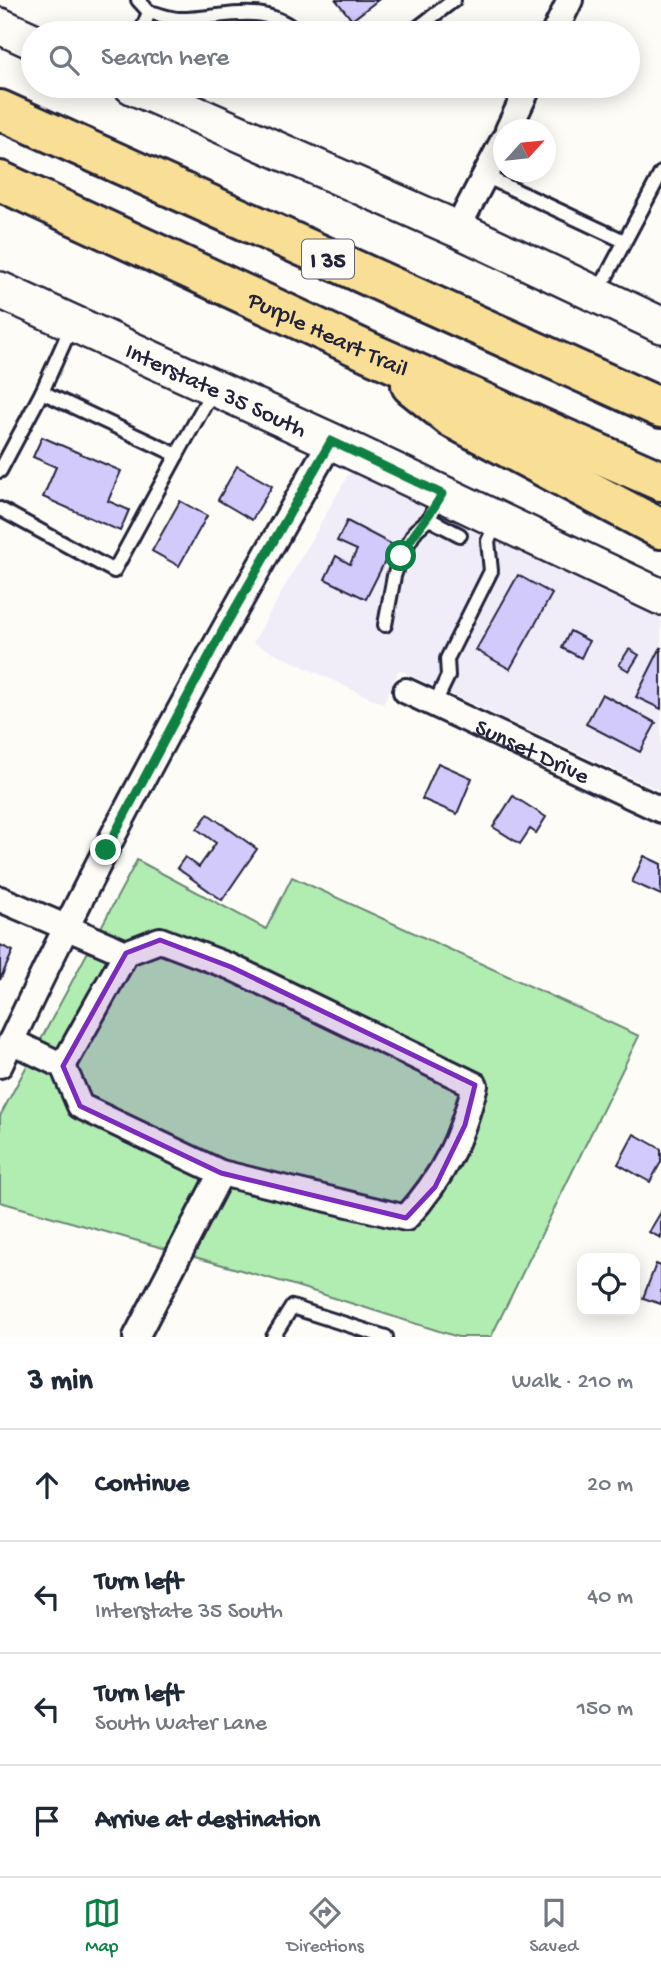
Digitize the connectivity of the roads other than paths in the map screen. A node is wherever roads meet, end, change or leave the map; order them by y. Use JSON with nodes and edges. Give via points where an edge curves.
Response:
{"nodes":[{"id":1,"x":138,"y":0,"type":"edge"},
{"id":2,"x":454,"y":0,"type":"edge"},
{"id":3,"x":570,"y":0,"type":"edge"},
{"id":4,"x":149,"y":12,"type":"junction"},
{"id":5,"x":146,"y":21,"type":"edge"},
{"id":6,"x":285,"y":21,"type":"edge"},
{"id":7,"x":427,"y":21,"type":"edge"},
{"id":8,"x":560,"y":21,"type":"edge"},
{"id":9,"x":0,"y":26,"type":"edge"},
{"id":10,"x":21,"y":36,"type":"edge"},
{"id":11,"x":159,"y":98,"type":"edge"},
{"id":12,"x":523,"y":98,"type":"edge"},
{"id":13,"x":0,"y":110,"type":"edge"},
{"id":14,"x":513,"y":119,"type":"edge"},
{"id":15,"x":493,"y":160,"type":"edge"},
{"id":16,"x":661,"y":173,"type":"edge"},
{"id":17,"x":485,"y":176,"type":"junction"},
{"id":18,"x":0,"y":181,"type":"edge"},
{"id":19,"x":457,"y":229,"type":"junction"},
{"id":20,"x":624,"y":241,"type":"junction"},
{"id":21,"x":0,"y":290,"type":"edge"},
{"id":22,"x":596,"y":295,"type":"junction"},
{"id":23,"x":73,"y":323,"type":"junction"},
{"id":24,"x":661,"y":325,"type":"edge"},
{"id":25,"x":371,"y":353,"type":"junction"},
{"id":26,"x":214,"y":387,"type":"junction"},
{"id":27,"x":41,"y":392,"type":"junction"},
{"id":28,"x":659,"y":407,"type":"edge"},
{"id":29,"x":331,"y":441,"type":"junction"},
{"id":30,"x":177,"y":455,"type":"junction"},
{"id":31,"x":0,"y":471,"type":"edge"},
{"id":32,"x":661,"y":481,"type":"edge"},
{"id":33,"x":435,"y":506,"type":"junction"},
{"id":34,"x":0,"y":509,"type":"edge"},
{"id":35,"x":498,"y":521,"type":"junction"},
{"id":36,"x":661,"y":529,"type":"edge"},
{"id":37,"x":460,"y":535,"type":"dead end"},
{"id":38,"x":661,"y":597,"type":"edge"},
{"id":39,"x":384,"y":625,"type":"dead end"},
{"id":40,"x":407,"y":691,"type":"dead end"},
{"id":41,"x":435,"y":703,"type":"junction"},
{"id":42,"x":659,"y":805,"type":"edge"},
{"id":43,"x":0,"y":899,"type":"edge"},
{"id":44,"x":63,"y":929,"type":"junction"},
{"id":45,"x":126,"y":953,"type":"junction"},
{"id":46,"x":11,"y":1041,"type":"junction"},
{"id":47,"x":0,"y":1065,"type":"edge"},
{"id":48,"x":63,"y":1066,"type":"junction"},
{"id":49,"x":221,"y":1173,"type":"junction"},
{"id":50,"x":136,"y":1337,"type":"edge"},
{"id":51,"x":273,"y":1337,"type":"edge"},
{"id":52,"x":386,"y":1337,"type":"edge"}],
"edges":[{"from":1,"to":4,"type":"lane"},
{"from":2,"to":7,"type":"lane"},
{"from":3,"to":8,"type":"street"},
{"from":4,"to":5,"type":"lane"},
{"from":4,"to":6,"type":"lane","via":[[178,19],[253,12]]},
{"from":9,"to":10,"type":"main road"},
{"from":11,"to":19,"type":"main road"},
{"from":12,"to":14,"type":"street"},
{"from":13,"to":28,"type":"highway","number":"I 35"},
{"from":15,"to":17,"type":"street"},
{"from":16,"to":20,"type":"lane"},
{"from":17,"to":19,"type":"street"},
{"from":17,"to":20,"type":"lane"},
{"from":18,"to":25,"type":"highway","name":"Purple Heart Trail"},
{"from":19,"to":22,"type":"main road"},
{"from":20,"to":22,"type":"lane"},
{"from":21,"to":23,"type":"main road","name":"Interstate 35 South"},
{"from":22,"to":24,"type":"main road"},
{"from":23,"to":26,"type":"main road","name":"Interstate 35 South"},
{"from":23,"to":27,"type":"lane"},
{"from":25,"to":32,"type":"highway","name":"Purple Heart Trail"},
{"from":25,"to":36,"type":"highway","via":[[452,418]]},
{"from":26,"to":29,"type":"main road","name":"Interstate 35 South"},
{"from":26,"to":30,"type":"lane"},
{"from":27,"to":30,"type":"lane"},
{"from":27,"to":31,"type":"lane"},
{"from":29,"to":33,"type":"main road","name":"Interstate 35 South"},
{"from":29,"to":44,"type":"street","via":[[224,628]]},
{"from":30,"to":34,"type":"lane","via":[[114,571]]},
{"from":33,"to":35,"type":"main road","name":"Interstate 35 South"},
{"from":33,"to":37,"type":"lane"},
{"from":33,"to":39,"type":"lane","via":[[401,556]]},
{"from":35,"to":38,"type":"main road","name":"Interstate 35 South"},
{"from":35,"to":41,"type":"lane","via":[[488,541],[491,571],[447,659],[449,677]]},
{"from":40,"to":41,"type":"street","name":"Sunset Drive"},
{"from":41,"to":42,"type":"street","name":"Sunset Drive"},
{"from":43,"to":44,"type":"street"},
{"from":44,"to":45,"type":"street"},
{"from":44,"to":46,"type":"street"},
{"from":45,"to":48,"type":"street"},
{"from":45,"to":49,"type":"street","via":[[160,940],[231,967],[475,1085],[465,1125],[435,1187],[407,1219]]},
{"from":46,"to":47,"type":"street"},
{"from":46,"to":48,"type":"street"},
{"from":48,"to":49,"type":"street","via":[[80,1106]]},
{"from":49,"to":50,"type":"street"},
{"from":51,"to":52,"type":"lane","via":[[292,1307]]}]}
